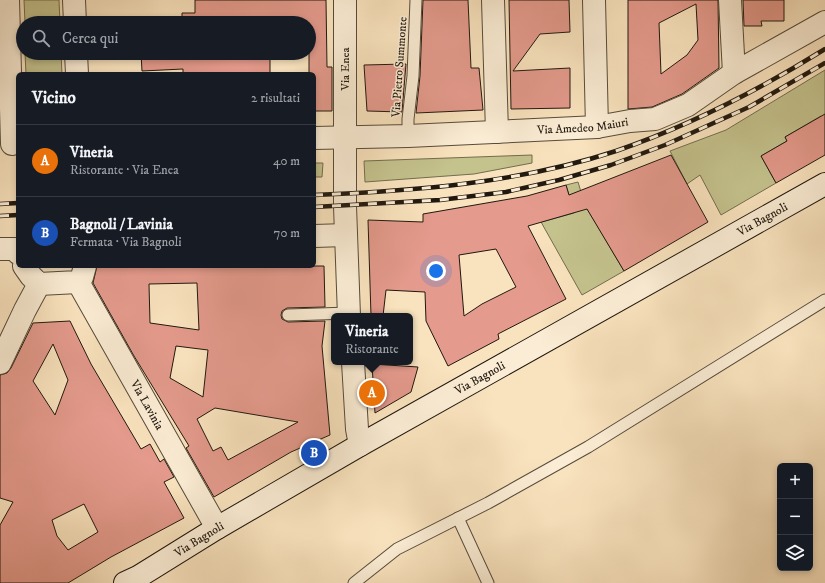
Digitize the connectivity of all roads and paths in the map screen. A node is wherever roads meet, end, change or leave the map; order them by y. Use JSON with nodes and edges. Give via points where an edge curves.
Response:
{"nodes":[{"id":1,"x":8,"y":0,"type":"edge"},
{"id":2,"x":74,"y":0,"type":"edge"},
{"id":3,"x":345,"y":0,"type":"edge"},
{"id":4,"x":416,"y":0,"type":"edge"},
{"id":5,"x":493,"y":0,"type":"edge"},
{"id":6,"x":594,"y":0,"type":"edge"},
{"id":7,"x":730,"y":0,"type":"edge"},
{"id":8,"x":75,"y":16,"type":"edge"},
{"id":9,"x":825,"y":22,"type":"edge"},
{"id":10,"x":76,"y":60,"type":"edge"},
{"id":11,"x":77,"y":72,"type":"edge"},
{"id":12,"x":734,"y":73,"type":"junction"},
{"id":13,"x":597,"y":127,"type":"junction"},
{"id":14,"x":496,"y":132,"type":"junction"},
{"id":15,"x":408,"y":136,"type":"junction"},
{"id":16,"x":345,"y":137,"type":"junction"},
{"id":17,"x":316,"y":138,"type":"edge"},
{"id":18,"x":10,"y":144,"type":"edge"},
{"id":19,"x":825,"y":184,"type":"edge"},
{"id":20,"x":346,"y":235,"type":"junction"},
{"id":21,"x":316,"y":236,"type":"edge"},
{"id":22,"x":25,"y":268,"type":"edge"},
{"id":23,"x":81,"y":274,"type":"edge"},
{"id":24,"x":39,"y":284,"type":"junction"},
{"id":25,"x":825,"y":300,"type":"edge"},
{"id":26,"x":349,"y":313,"type":"edge"},
{"id":27,"x":288,"y":315,"type":"dead end"},
{"id":28,"x":331,"y":315,"type":"edge"},
{"id":29,"x":0,"y":363,"type":"edge"},
{"id":30,"x":353,"y":365,"type":"edge"},
{"id":31,"x":360,"y":445,"type":"junction"},
{"id":32,"x":458,"y":518,"type":"junction"},
{"id":33,"x":217,"y":528,"type":"junction"},
{"id":34,"x":133,"y":581,"type":"edge"},
{"id":35,"x":354,"y":583,"type":"edge"},
{"id":36,"x":488,"y":583,"type":"edge"}],
"edges":[{"from":1,"to":18,"type":"street"},
{"from":2,"to":8,"type":"street"},
{"from":3,"to":16,"type":"street","name":"Via Enea"},
{"from":4,"to":15,"type":"lane","name":"Via Pietro Summonte"},
{"from":5,"to":14,"type":"street"},
{"from":6,"to":13,"type":"street"},
{"from":7,"to":12,"type":"street"},
{"from":9,"to":12,"type":"street","name":"Via Amedeo Maiuri"},
{"from":10,"to":11,"type":"street"},
{"from":12,"to":13,"type":"street","name":"Via Amedeo Maiuri","via":[[688,105],[655,119]]},
{"from":13,"to":14,"type":"street","name":"Via Amedeo Maiuri"},
{"from":14,"to":15,"type":"street","name":"Via Amedeo Maiuri"},
{"from":15,"to":16,"type":"street","name":"Via Amedeo Maiuri"},
{"from":16,"to":17,"type":"street","name":"Via Amedeo Maiuri"},
{"from":16,"to":20,"type":"street","name":"Via Enea"},
{"from":19,"to":31,"type":"street","name":"Via Bagnoli"},
{"from":20,"to":21,"type":"street"},
{"from":20,"to":26,"type":"street"},
{"from":22,"to":24,"type":"street"},
{"from":23,"to":24,"type":"street"},
{"from":23,"to":33,"type":"street","name":"Via Lavinia"},
{"from":24,"to":29,"type":"street"},
{"from":25,"to":32,"type":"lane","via":[[588,446]]},
{"from":27,"to":28,"type":"lane"},
{"from":30,"to":31,"type":"street"},
{"from":31,"to":33,"type":"street","name":"Via Bagnoli"},
{"from":32,"to":35,"type":"lane","via":[[397,548]]},
{"from":32,"to":36,"type":"lane"},
{"from":33,"to":34,"type":"street","name":"Via Bagnoli"}]}
